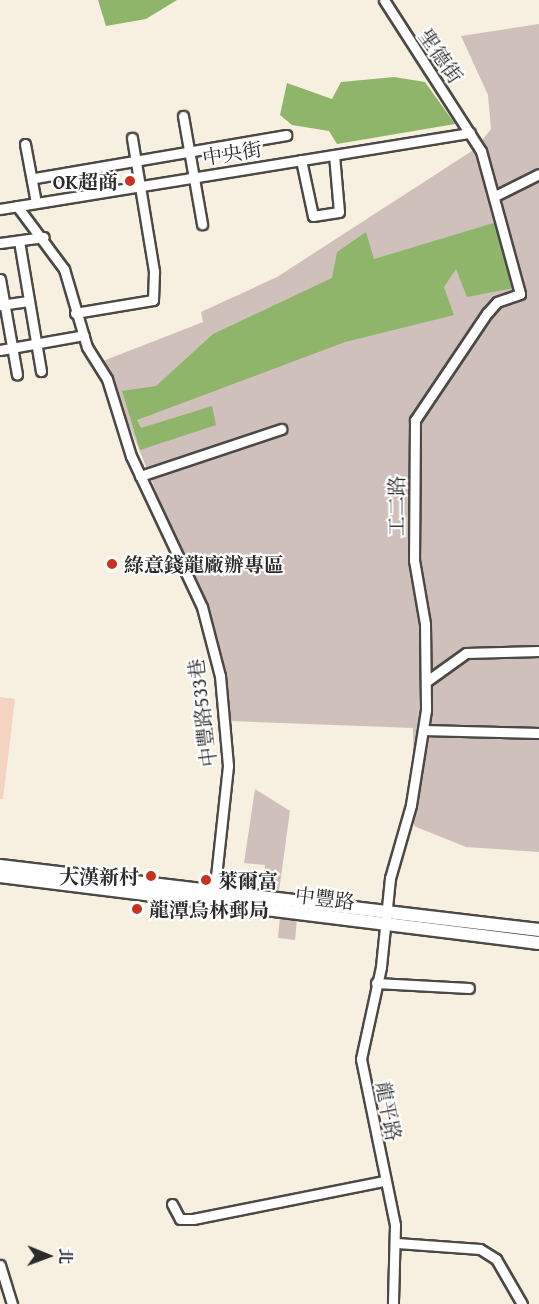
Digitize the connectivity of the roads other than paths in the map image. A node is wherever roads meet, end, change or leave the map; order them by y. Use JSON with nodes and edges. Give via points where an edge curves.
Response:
{"nodes":[{"id":1,"x":384,"y":0,"type":"edge"},
{"id":2,"x":183,"y":116,"type":"dead end"},
{"id":3,"x":470,"y":133,"type":"junction"},
{"id":4,"x":286,"y":135,"type":"dead end"},
{"id":5,"x":132,"y":138,"type":"dead end"},
{"id":6,"x":25,"y":144,"type":"dead end"},
{"id":7,"x":191,"y":152,"type":"junction"},
{"id":8,"x":334,"y":155,"type":"junction"},
{"id":9,"x":301,"y":160,"type":"junction"},
{"id":10,"x":135,"y":162,"type":"junction"},
{"id":11,"x":539,"y":174,"type":"edge"},
{"id":12,"x":195,"y":177,"type":"junction"},
{"id":13,"x":35,"y":178,"type":"junction"},
{"id":14,"x":139,"y":186,"type":"junction"},
{"id":15,"x":497,"y":195,"type":"junction"},
{"id":16,"x":36,"y":203,"type":"junction"},
{"id":17,"x":17,"y":206,"type":"junction"},
{"id":18,"x":0,"y":209,"type":"edge"},
{"id":19,"x":202,"y":224,"type":"dead end"},
{"id":20,"x":44,"y":237,"type":"junction"},
{"id":21,"x":19,"y":241,"type":"junction"},
{"id":22,"x":0,"y":243,"type":"edge"},
{"id":23,"x":0,"y":279,"type":"edge"},
{"id":24,"x":29,"y":301,"type":"junction"},
{"id":25,"x":2,"y":305,"type":"edge"},
{"id":26,"x":75,"y":313,"type":"junction"},
{"id":27,"x":84,"y":335,"type":"junction"},
{"id":28,"x":37,"y":343,"type":"junction"},
{"id":29,"x":12,"y":348,"type":"junction"},
{"id":30,"x":0,"y":350,"type":"edge"},
{"id":31,"x":41,"y":372,"type":"dead end"},
{"id":32,"x":17,"y":374,"type":"dead end"},
{"id":33,"x":280,"y":429,"type":"dead end"},
{"id":34,"x":140,"y":476,"type":"junction"},
{"id":35,"x":539,"y":651,"type":"edge"},
{"id":36,"x":427,"y":681,"type":"junction"},
{"id":37,"x":423,"y":730,"type":"junction"},
{"id":38,"x":539,"y":733,"type":"edge"},
{"id":39,"x":0,"y":866,"type":"edge"},
{"id":40,"x":0,"y":876,"type":"edge"},
{"id":41,"x":213,"y":898,"type":"junction"},
{"id":42,"x":386,"y":920,"type":"junction"},
{"id":43,"x":534,"y":930,"type":"edge"},
{"id":44,"x":539,"y":943,"type":"edge"},
{"id":45,"x":376,"y":983,"type":"junction"},
{"id":46,"x":469,"y":988,"type":"dead end"},
{"id":47,"x":384,"y":1181,"type":"junction"},
{"id":48,"x":172,"y":1204,"type":"dead end"},
{"id":49,"x":397,"y":1243,"type":"junction"},
{"id":50,"x":0,"y":1264,"type":"edge"},
{"id":51,"x":12,"y":1304,"type":"edge"},
{"id":52,"x":393,"y":1304,"type":"edge"},
{"id":53,"x":522,"y":1304,"type":"edge"}],
"edges":[{"from":1,"to":3,"type":"street","name":"聖德街"},
{"from":2,"to":7,"type":"street"},
{"from":3,"to":8,"type":"street","name":"中央街"},
{"from":3,"to":15,"type":"street","name":"工二路"},
{"from":4,"to":7,"type":"street"},
{"from":5,"to":10,"type":"street"},
{"from":6,"to":13,"type":"street"},
{"from":7,"to":10,"type":"street"},
{"from":7,"to":12,"type":"street"},
{"from":8,"to":9,"type":"street","name":"中央街"},
{"from":8,"to":9,"type":"street","via":[[342,208],[313,216]]},
{"from":9,"to":12,"type":"street","name":"中央街"},
{"from":10,"to":13,"type":"street"},
{"from":10,"to":14,"type":"street"},
{"from":11,"to":15,"type":"street"},
{"from":12,"to":14,"type":"street","name":"中央街"},
{"from":12,"to":19,"type":"street"},
{"from":13,"to":16,"type":"street"},
{"from":14,"to":16,"type":"street","name":"中央街"},
{"from":14,"to":26,"type":"street","via":[[153,300]]},
{"from":15,"to":36,"type":"street","name":"工二路","via":[[520,294],[497,302],[487,313],[415,420],[414,560]]},
{"from":16,"to":17,"type":"street","name":"中央街"},
{"from":17,"to":18,"type":"street","name":"中央街"},
{"from":17,"to":20,"type":"street","name":"中豐路533巷"},
{"from":20,"to":21,"type":"street"},
{"from":20,"to":26,"type":"street","name":"中豐路533巷","via":[[64,269]]},
{"from":21,"to":22,"type":"street"},
{"from":21,"to":24,"type":"street"},
{"from":23,"to":25,"type":"street"},
{"from":24,"to":25,"type":"street"},
{"from":24,"to":28,"type":"street"},
{"from":25,"to":29,"type":"street"},
{"from":26,"to":27,"type":"street","name":"中豐路533巷"},
{"from":27,"to":28,"type":"street"},
{"from":27,"to":34,"type":"street","name":"中豐路533巷"},
{"from":28,"to":29,"type":"street"},
{"from":28,"to":31,"type":"street"},
{"from":29,"to":30,"type":"street"},
{"from":29,"to":32,"type":"street"},
{"from":33,"to":34,"type":"street"},
{"from":34,"to":41,"type":"street","name":"中豐路533巷","via":[[202,607],[220,676],[228,766]]},
{"from":35,"to":36,"type":"street","via":[[466,653]]},
{"from":36,"to":37,"type":"street","name":"工二路"},
{"from":37,"to":38,"type":"street"},
{"from":37,"to":42,"type":"street","name":"工二路"},
{"from":39,"to":41,"type":"main road","name":"中豐路"},
{"from":40,"to":41,"type":"main road","name":"中豐路"},
{"from":41,"to":42,"type":"main road","name":"中豐路"},
{"from":42,"to":43,"type":"main road","name":"中豐路"},
{"from":42,"to":44,"type":"main road","name":"中豐路"},
{"from":42,"to":45,"type":"street","name":"龍平路"},
{"from":43,"to":44,"type":"street"},
{"from":45,"to":46,"type":"street"},
{"from":45,"to":47,"type":"street","name":"龍平路","via":[[361,1059]]},
{"from":47,"to":48,"type":"street","via":[[193,1219],[180,1219]]},
{"from":47,"to":49,"type":"street","name":"龍平路"},
{"from":49,"to":52,"type":"street","name":"龍平路"},
{"from":49,"to":53,"type":"street","via":[[480,1249],[496,1259]]},
{"from":50,"to":51,"type":"street"}]}
